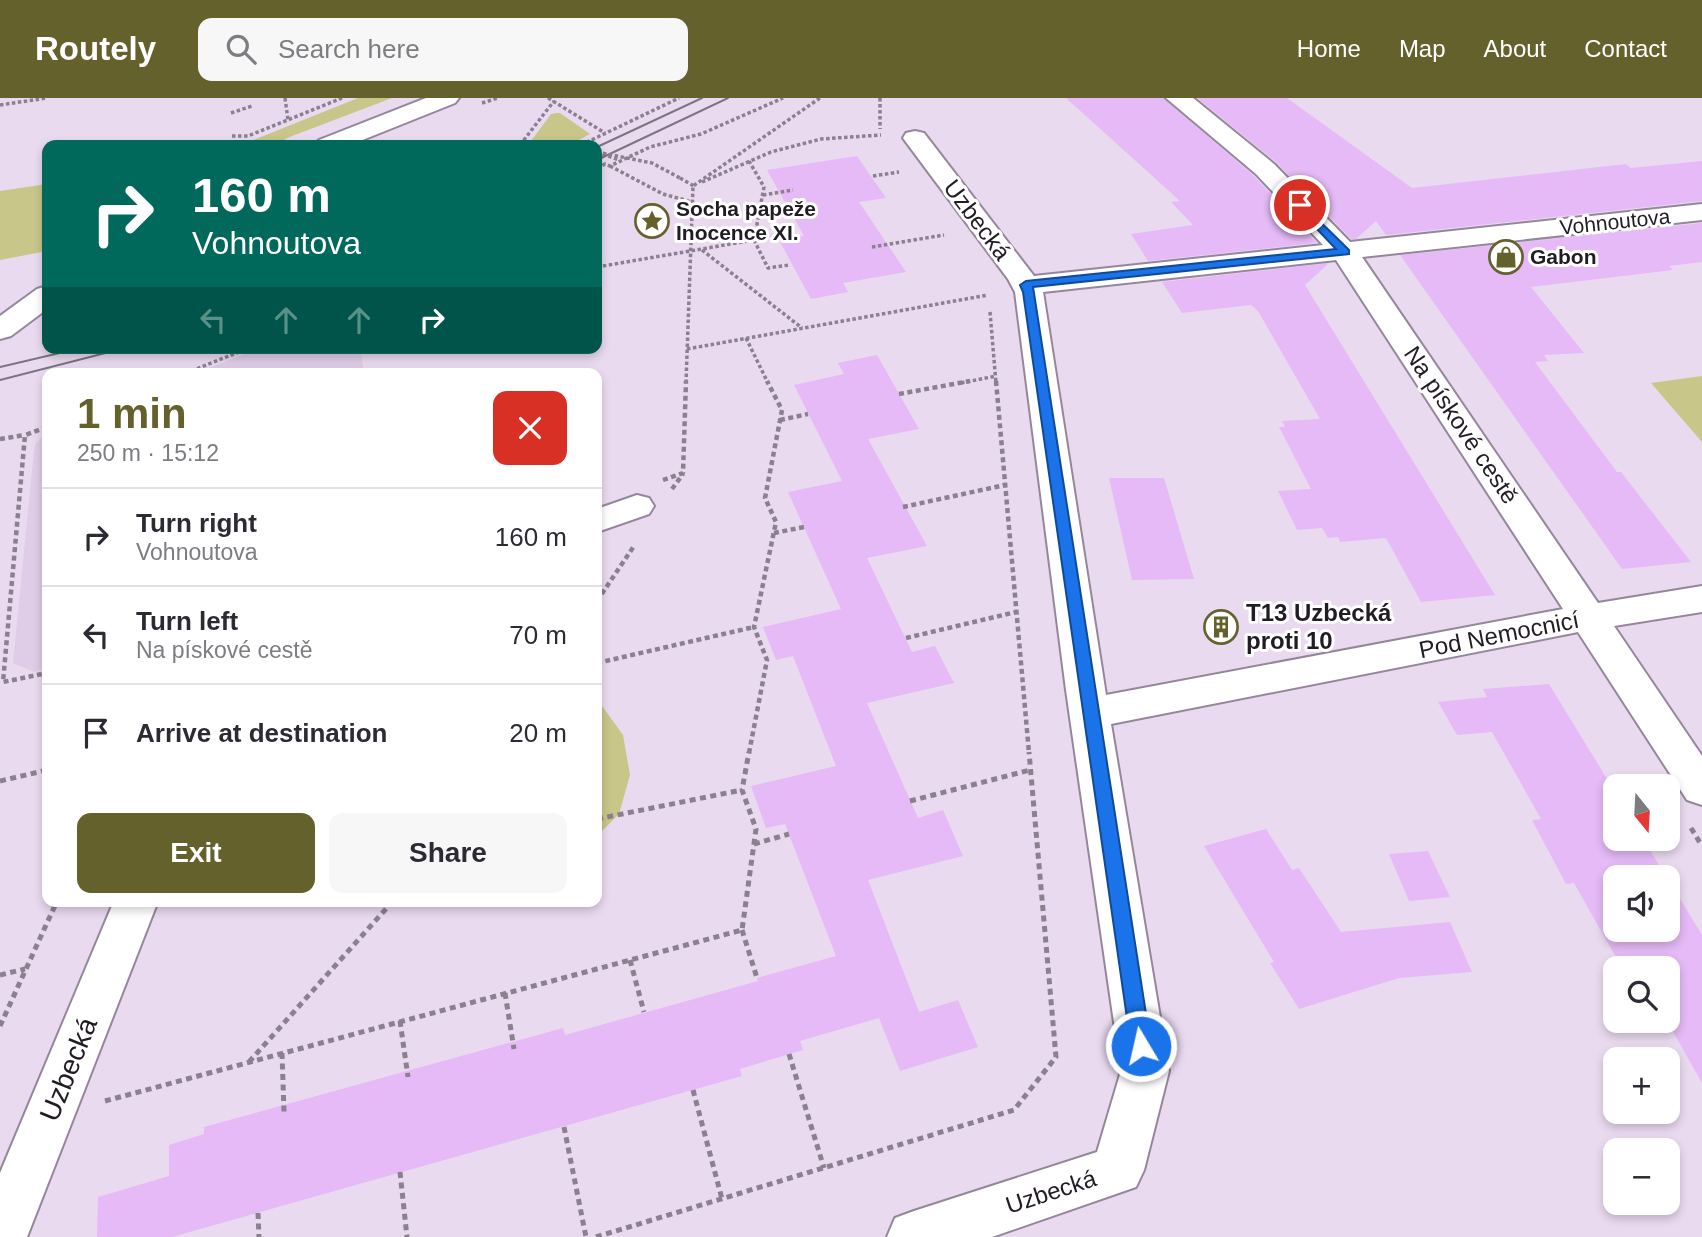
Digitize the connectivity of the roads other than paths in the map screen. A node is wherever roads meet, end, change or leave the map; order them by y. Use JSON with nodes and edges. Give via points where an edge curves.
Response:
{"nodes":[{"id":1,"x":447,"y":98,"type":"edge"},
{"id":2,"x":1178,"y":98,"type":"edge"},
{"id":3,"x":915,"y":138,"type":"road end"},
{"id":4,"x":341,"y":140,"type":"edge"},
{"id":5,"x":1702,"y":212,"type":"edge"},
{"id":6,"x":1345,"y":252,"type":"junction"},
{"id":7,"x":1026,"y":285,"type":"junction"},
{"id":8,"x":0,"y":297,"type":"edge"},
{"id":9,"x":41,"y":299,"type":"edge"},
{"id":10,"x":0,"y":330,"type":"edge"},
{"id":11,"x":645,"y":495,"type":"road end"},
{"id":12,"x":602,"y":518,"type":"edge"},
{"id":13,"x":1702,"y":599,"type":"edge"},
{"id":14,"x":1589,"y":617,"type":"junction"},
{"id":15,"x":1090,"y":713,"type":"junction"},
{"id":16,"x":1702,"y":789,"type":"edge"},
{"id":17,"x":134,"y":907,"type":"edge"},
{"id":18,"x":0,"y":1237,"type":"edge"},
{"id":19,"x":914,"y":1237,"type":"edge"}],
"edges":[{"from":1,"to":4,"type":"street"},
{"from":2,"to":6,"type":"street","name":"Na pískové cestě","via":[[1265,169]]},
{"from":3,"to":7,"type":"street","name":"Uzbecká"},
{"from":5,"to":6,"type":"street","name":"Vohnoutova"},
{"from":6,"to":7,"type":"street","name":"Vohnoutova"},
{"from":6,"to":14,"type":"street","name":"Na pískové cestě"},
{"from":7,"to":15,"type":"street","name":"Uzbecká"},
{"from":8,"to":9,"type":"street"},
{"from":9,"to":10,"type":"street"},
{"from":11,"to":12,"type":"street"},
{"from":13,"to":14,"type":"street","name":"Pod Nemocnicí"},
{"from":14,"to":15,"type":"street","name":"Pod Nemocnicí"},
{"from":14,"to":16,"type":"street","name":"Na pískové cestě"},
{"from":15,"to":19,"type":"street","name":"Uzbecká","via":[[1145,1070],[1118,1170]]},
{"from":17,"to":18,"type":"street","name":"Uzbecká"}]}
